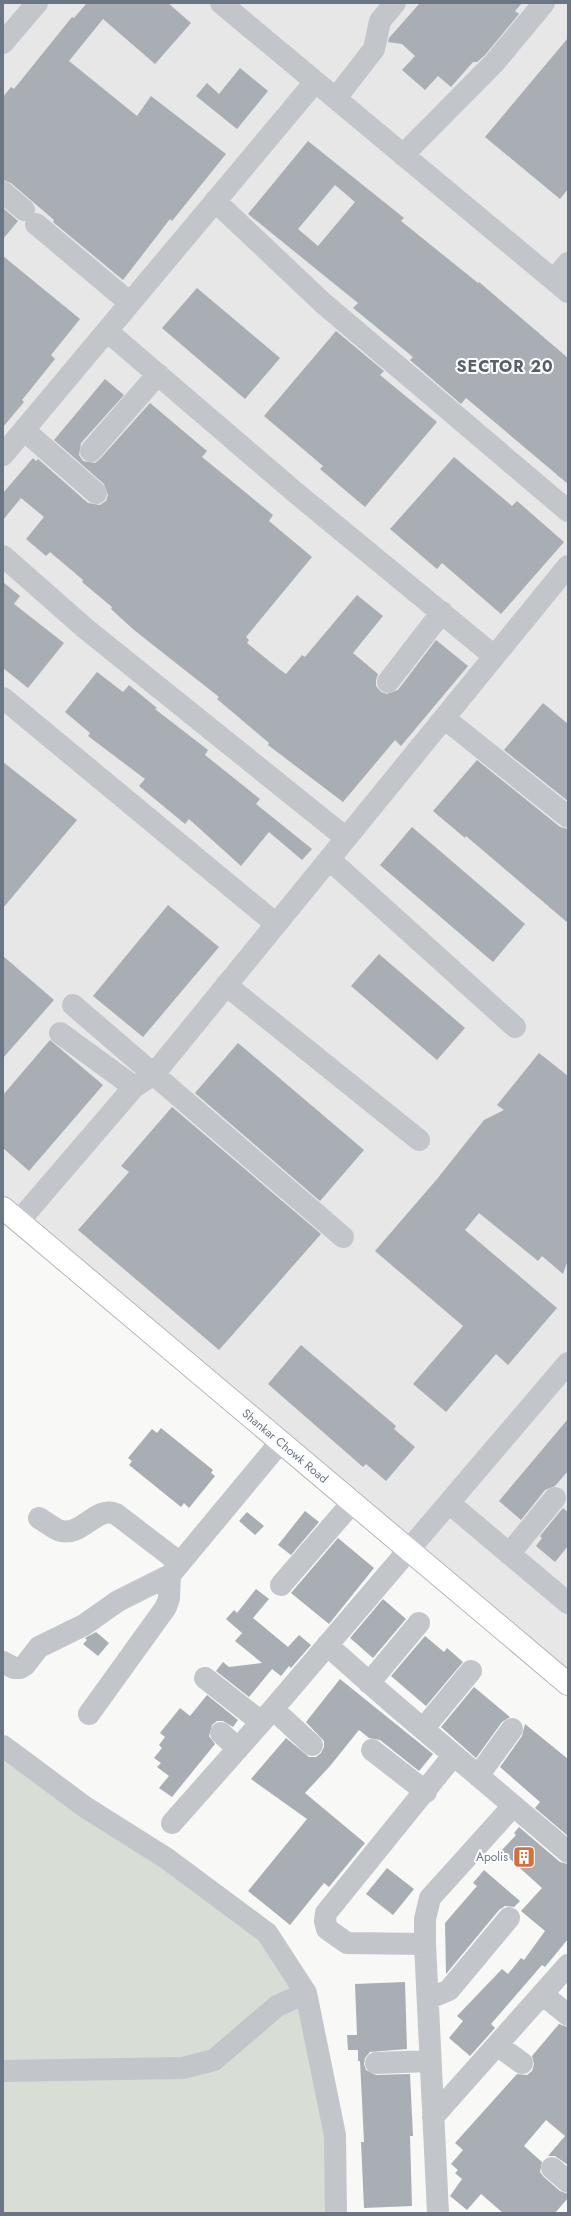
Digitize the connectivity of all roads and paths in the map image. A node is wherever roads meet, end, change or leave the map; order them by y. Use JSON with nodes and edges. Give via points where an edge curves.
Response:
{"nodes":[{"id":1,"x":37,"y":3,"type":"edge"},
{"id":2,"x":220,"y":3,"type":"edge"},
{"id":3,"x":395,"y":3,"type":"edge"},
{"id":4,"x":544,"y":3,"type":"edge"},
{"id":5,"x":3,"y":43,"type":"edge"},
{"id":6,"x":315,"y":82,"type":"junction"},
{"id":7,"x":336,"y":98,"type":"junction"},
{"id":8,"x":403,"y":155,"type":"junction"},
{"id":9,"x":3,"y":192,"type":"edge"},
{"id":10,"x":215,"y":201,"type":"junction"},
{"id":11,"x":568,"y":263,"type":"edge"},
{"id":12,"x":561,"y":286,"type":"edge"},
{"id":13,"x":130,"y":304,"type":"junction"},
{"id":14,"x":107,"y":331,"type":"junction"},
{"id":15,"x":158,"y":374,"type":"junction"},
{"id":16,"x":24,"y":430,"type":"junction"},
{"id":17,"x":91,"y":452,"type":"dead end"},
{"id":18,"x":3,"y":456,"type":"edge"},
{"id":19,"x":96,"y":493,"type":"dead end"},
{"id":20,"x":568,"y":511,"type":"edge"},
{"id":21,"x":3,"y":556,"type":"edge"},
{"id":22,"x":568,"y":567,"type":"edge"},
{"id":23,"x":442,"y":612,"type":"junction"},
{"id":24,"x":494,"y":656,"type":"junction"},
{"id":25,"x":388,"y":682,"type":"dead end"},
{"id":26,"x":3,"y":698,"type":"edge"},
{"id":27,"x":444,"y":718,"type":"junction"},
{"id":28,"x":568,"y":817,"type":"edge"},
{"id":29,"x":346,"y":838,"type":"junction"},
{"id":30,"x":329,"y":859,"type":"junction"},
{"id":31,"x":276,"y":924,"type":"junction"},
{"id":32,"x":226,"y":985,"type":"junction"},
{"id":33,"x":73,"y":1005,"type":"dead end"},
{"id":34,"x":515,"y":1026,"type":"dead end"},
{"id":35,"x":60,"y":1033,"type":"dead end"},
{"id":36,"x":154,"y":1074,"type":"junction"},
{"id":37,"x":134,"y":1087,"type":"junction"},
{"id":38,"x":419,"y":1140,"type":"dead end"},
{"id":39,"x":8,"y":1218,"type":"edge"},
{"id":40,"x":343,"y":1237,"type":"dead end"},
{"id":41,"x":565,"y":1372,"type":"edge"},
{"id":42,"x":273,"y":1452,"type":"junction"},
{"id":43,"x":555,"y":1498,"type":"dead end"},
{"id":44,"x":449,"y":1504,"type":"junction"},
{"id":45,"x":345,"y":1511,"type":"junction"},
{"id":46,"x":39,"y":1518,"type":"dead end"},
{"id":47,"x":509,"y":1554,"type":"junction"},
{"id":48,"x":406,"y":1555,"type":"junction"},
{"id":49,"x":175,"y":1569,"type":"junction"},
{"id":50,"x":281,"y":1585,"type":"dead end"},
{"id":51,"x":568,"y":1603,"type":"edge"},
{"id":52,"x":419,"y":1622,"type":"dead end"},
{"id":53,"x":327,"y":1645,"type":"junction"},
{"id":54,"x":3,"y":1662,"type":"edge"},
{"id":55,"x":471,"y":1671,"type":"dead end"},
{"id":56,"x":205,"y":1678,"type":"dead end"},
{"id":57,"x":369,"y":1683,"type":"junction"},
{"id":58,"x":568,"y":1684,"type":"edge"},
{"id":59,"x":568,"y":1700,"type":"edge"},
{"id":60,"x":89,"y":1714,"type":"dead end"},
{"id":61,"x":267,"y":1716,"type":"junction"},
{"id":62,"x":422,"y":1729,"type":"junction"},
{"id":63,"x":512,"y":1729,"type":"dead end"},
{"id":64,"x":221,"y":1732,"type":"dead end"},
{"id":65,"x":312,"y":1745,"type":"dead end"},
{"id":66,"x":3,"y":1746,"type":"edge"},
{"id":67,"x":238,"y":1748,"type":"junction"},
{"id":68,"x":372,"y":1750,"type":"dead end"},
{"id":69,"x":453,"y":1756,"type":"junction"},
{"id":70,"x":478,"y":1776,"type":"junction"},
{"id":71,"x":426,"y":1792,"type":"junction"},
{"id":72,"x":513,"y":1806,"type":"junction"},
{"id":73,"x":172,"y":1823,"type":"dead end"},
{"id":74,"x":568,"y":1852,"type":"edge"},
{"id":75,"x":509,"y":1918,"type":"dead end"},
{"id":76,"x":425,"y":1944,"type":"junction"},
{"id":77,"x":568,"y":1965,"type":"edge"},
{"id":78,"x":306,"y":1993,"type":"junction"},
{"id":79,"x":542,"y":1994,"type":"junction"},
{"id":80,"x":428,"y":1999,"type":"junction"},
{"id":81,"x":568,"y":2015,"type":"edge"},
{"id":82,"x":498,"y":2045,"type":"junction"},
{"id":83,"x":430,"y":2061,"type":"junction"},
{"id":84,"x":376,"y":2064,"type":"dead end"},
{"id":85,"x":522,"y":2064,"type":"dead end"},
{"id":86,"x":3,"y":2071,"type":"edge"},
{"id":87,"x":433,"y":2117,"type":"junction"},
{"id":88,"x":552,"y":2168,"type":"dead end"},
{"id":89,"x":568,"y":2182,"type":"edge"},
{"id":90,"x":336,"y":2213,"type":"edge"},
{"id":91,"x":438,"y":2213,"type":"edge"}],
"edges":[{"from":1,"to":5,"type":"street"},
{"from":2,"to":6,"type":"street"},
{"from":3,"to":7,"type":"street","via":[[380,21],[374,49]]},
{"from":4,"to":8,"type":"street","via":[[494,62]]},
{"from":6,"to":7,"type":"street"},
{"from":6,"to":10,"type":"street"},
{"from":7,"to":8,"type":"street"},
{"from":8,"to":12,"type":"street"},
{"from":9,"to":13,"type":"street"},
{"from":10,"to":13,"type":"street"},
{"from":10,"to":20,"type":"street","via":[[323,304]]},
{"from":11,"to":12,"type":"street"},
{"from":13,"to":14,"type":"street"},
{"from":14,"to":15,"type":"street"},
{"from":14,"to":16,"type":"street"},
{"from":15,"to":17,"type":"street"},
{"from":15,"to":23,"type":"street","via":[[296,493]]},
{"from":16,"to":18,"type":"street"},
{"from":16,"to":19,"type":"street"},
{"from":21,"to":29,"type":"street","via":[[86,629]]},
{"from":22,"to":24,"type":"street"},
{"from":23,"to":24,"type":"street"},
{"from":23,"to":25,"type":"street"},
{"from":24,"to":27,"type":"street"},
{"from":26,"to":31,"type":"street"},
{"from":27,"to":28,"type":"street"},
{"from":27,"to":29,"type":"street"},
{"from":29,"to":30,"type":"street"},
{"from":30,"to":31,"type":"street"},
{"from":30,"to":34,"type":"street"},
{"from":31,"to":32,"type":"street"},
{"from":32,"to":36,"type":"street"},
{"from":32,"to":38,"type":"street"},
{"from":33,"to":36,"type":"street"},
{"from":35,"to":37,"type":"street"},
{"from":36,"to":37,"type":"street"},
{"from":36,"to":40,"type":"street"},
{"from":37,"to":39,"type":"street"},
{"from":39,"to":42,"type":"main road","name":"Shankar Chowk Road"},
{"from":39,"to":48,"type":"main road","name":"Shankar Chowk Road"},
{"from":41,"to":44,"type":"street"},
{"from":42,"to":45,"type":"main road","name":"Shankar Chowk Road"},
{"from":42,"to":49,"type":"street"},
{"from":43,"to":47,"type":"street"},
{"from":44,"to":47,"type":"street"},
{"from":44,"to":48,"type":"street"},
{"from":45,"to":48,"type":"main road","name":"Shankar Chowk Road"},
{"from":45,"to":50,"type":"street"},
{"from":46,"to":49,"type":"street","via":[[58,1530],[67,1532],[79,1530],[103,1513],[116,1514]]},
{"from":47,"to":51,"type":"street"},
{"from":48,"to":53,"type":"street"},
{"from":48,"to":58,"type":"main road","name":"Shankar Chowk Road"},
{"from":48,"to":59,"type":"main road","name":"Shankar Chowk Road"},
{"from":49,"to":54,"type":"street","via":[[118,1601],[84,1625],[39,1647],[20,1668]]},
{"from":49,"to":60,"type":"street","via":[[166,1607]]},
{"from":52,"to":57,"type":"street"},
{"from":53,"to":57,"type":"street"},
{"from":53,"to":61,"type":"street"},
{"from":55,"to":62,"type":"street"},
{"from":56,"to":61,"type":"street"},
{"from":57,"to":62,"type":"street"},
{"from":61,"to":65,"type":"street"},
{"from":61,"to":67,"type":"street"},
{"from":62,"to":69,"type":"street"},
{"from":63,"to":70,"type":"street"},
{"from":64,"to":67,"type":"street"},
{"from":66,"to":78,"type":"street","via":[[85,1806],[166,1858],[267,1933]]},
{"from":67,"to":73,"type":"street"},
{"from":68,"to":71,"type":"street"},
{"from":69,"to":70,"type":"street"},
{"from":69,"to":71,"type":"street"},
{"from":70,"to":72,"type":"street"},
{"from":71,"to":76,"type":"street","via":[[326,1913],[325,1921],[327,1929],[347,1943]]},
{"from":72,"to":74,"type":"street"},
{"from":72,"to":76,"type":"street","via":[[430,1898],[425,1919]]},
{"from":75,"to":80,"type":"street","via":[[449,1990]]},
{"from":76,"to":80,"type":"street"},
{"from":77,"to":79,"type":"street"},
{"from":78,"to":86,"type":"street","via":[[277,2006],[214,2060],[183,2068]]},
{"from":78,"to":90,"type":"street","via":[[335,2135]]},
{"from":79,"to":81,"type":"street"},
{"from":79,"to":82,"type":"street"},
{"from":80,"to":83,"type":"street"},
{"from":82,"to":85,"type":"street"},
{"from":82,"to":87,"type":"street"},
{"from":83,"to":84,"type":"street"},
{"from":83,"to":87,"type":"street"},
{"from":87,"to":91,"type":"street"},
{"from":88,"to":89,"type":"street"}]}
